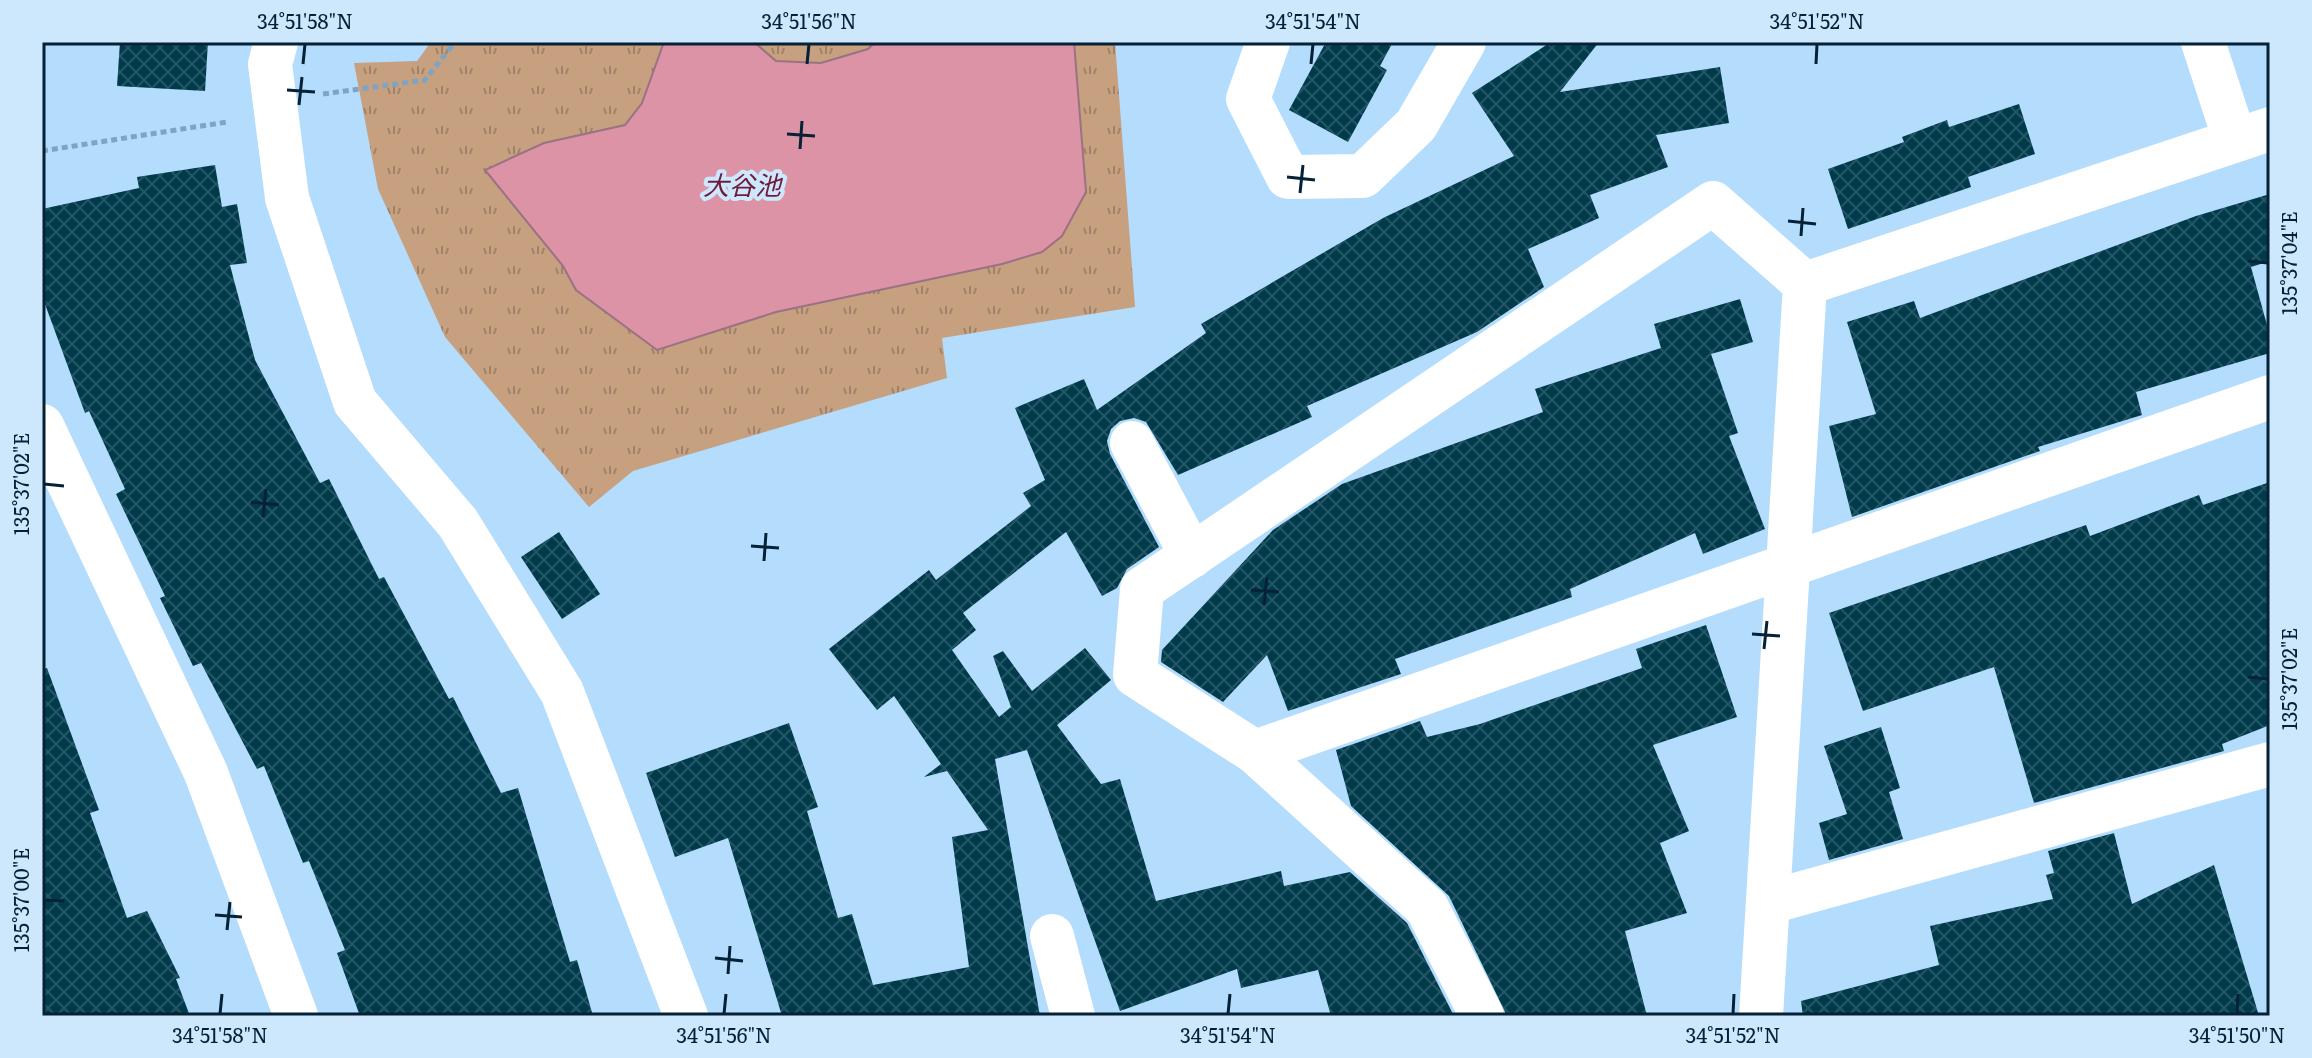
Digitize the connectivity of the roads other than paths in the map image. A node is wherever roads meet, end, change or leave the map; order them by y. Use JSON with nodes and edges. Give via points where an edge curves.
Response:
{"nodes":[{"id":1,"x":276,"y":42,"type":"edge"},
{"id":2,"x":1268,"y":42,"type":"edge"},
{"id":3,"x":1464,"y":42,"type":"edge"},
{"id":4,"x":2203,"y":42,"type":"edge"},
{"id":5,"x":2252,"y":135,"type":"edge"},
{"id":6,"x":1805,"y":284,"type":"junction"},
{"id":7,"x":2270,"y":397,"type":"edge"},
{"id":8,"x":42,"y":426,"type":"edge"},
{"id":9,"x":1132,"y":443,"type":"dead end"},
{"id":10,"x":1192,"y":556,"type":"junction"},
{"id":11,"x":1788,"y":563,"type":"junction"},
{"id":12,"x":1255,"y":752,"type":"junction"},
{"id":13,"x":2270,"y":764,"type":"edge"},
{"id":14,"x":1770,"y":902,"type":"junction"},
{"id":15,"x":1052,"y":936,"type":"dead end"},
{"id":16,"x":296,"y":1016,"type":"edge"},
{"id":17,"x":686,"y":1016,"type":"edge"},
{"id":18,"x":1073,"y":1016,"type":"edge"},
{"id":19,"x":1482,"y":1016,"type":"edge"},
{"id":20,"x":1761,"y":1016,"type":"edge"}],
"edges":[{"from":1,"to":17,"type":"street","via":[[270,64],[287,198],[355,402],[458,523],[562,692]]},
{"from":2,"to":3,"type":"street","via":[[1248,99],[1288,177],[1363,176],[1416,125]]},
{"from":4,"to":5,"type":"street"},
{"from":5,"to":6,"type":"street"},
{"from":6,"to":10,"type":"street","via":[[1713,203]]},
{"from":6,"to":11,"type":"street"},
{"from":7,"to":11,"type":"street"},
{"from":8,"to":16,"type":"street","via":[[206,773]]},
{"from":9,"to":10,"type":"street"},
{"from":10,"to":12,"type":"street","via":[[1142,589],[1135,675]]},
{"from":11,"to":12,"type":"street"},
{"from":11,"to":14,"type":"street"},
{"from":12,"to":19,"type":"street","via":[[1427,908]]},
{"from":13,"to":14,"type":"street"},
{"from":14,"to":20,"type":"street"},
{"from":15,"to":18,"type":"street"}]}
